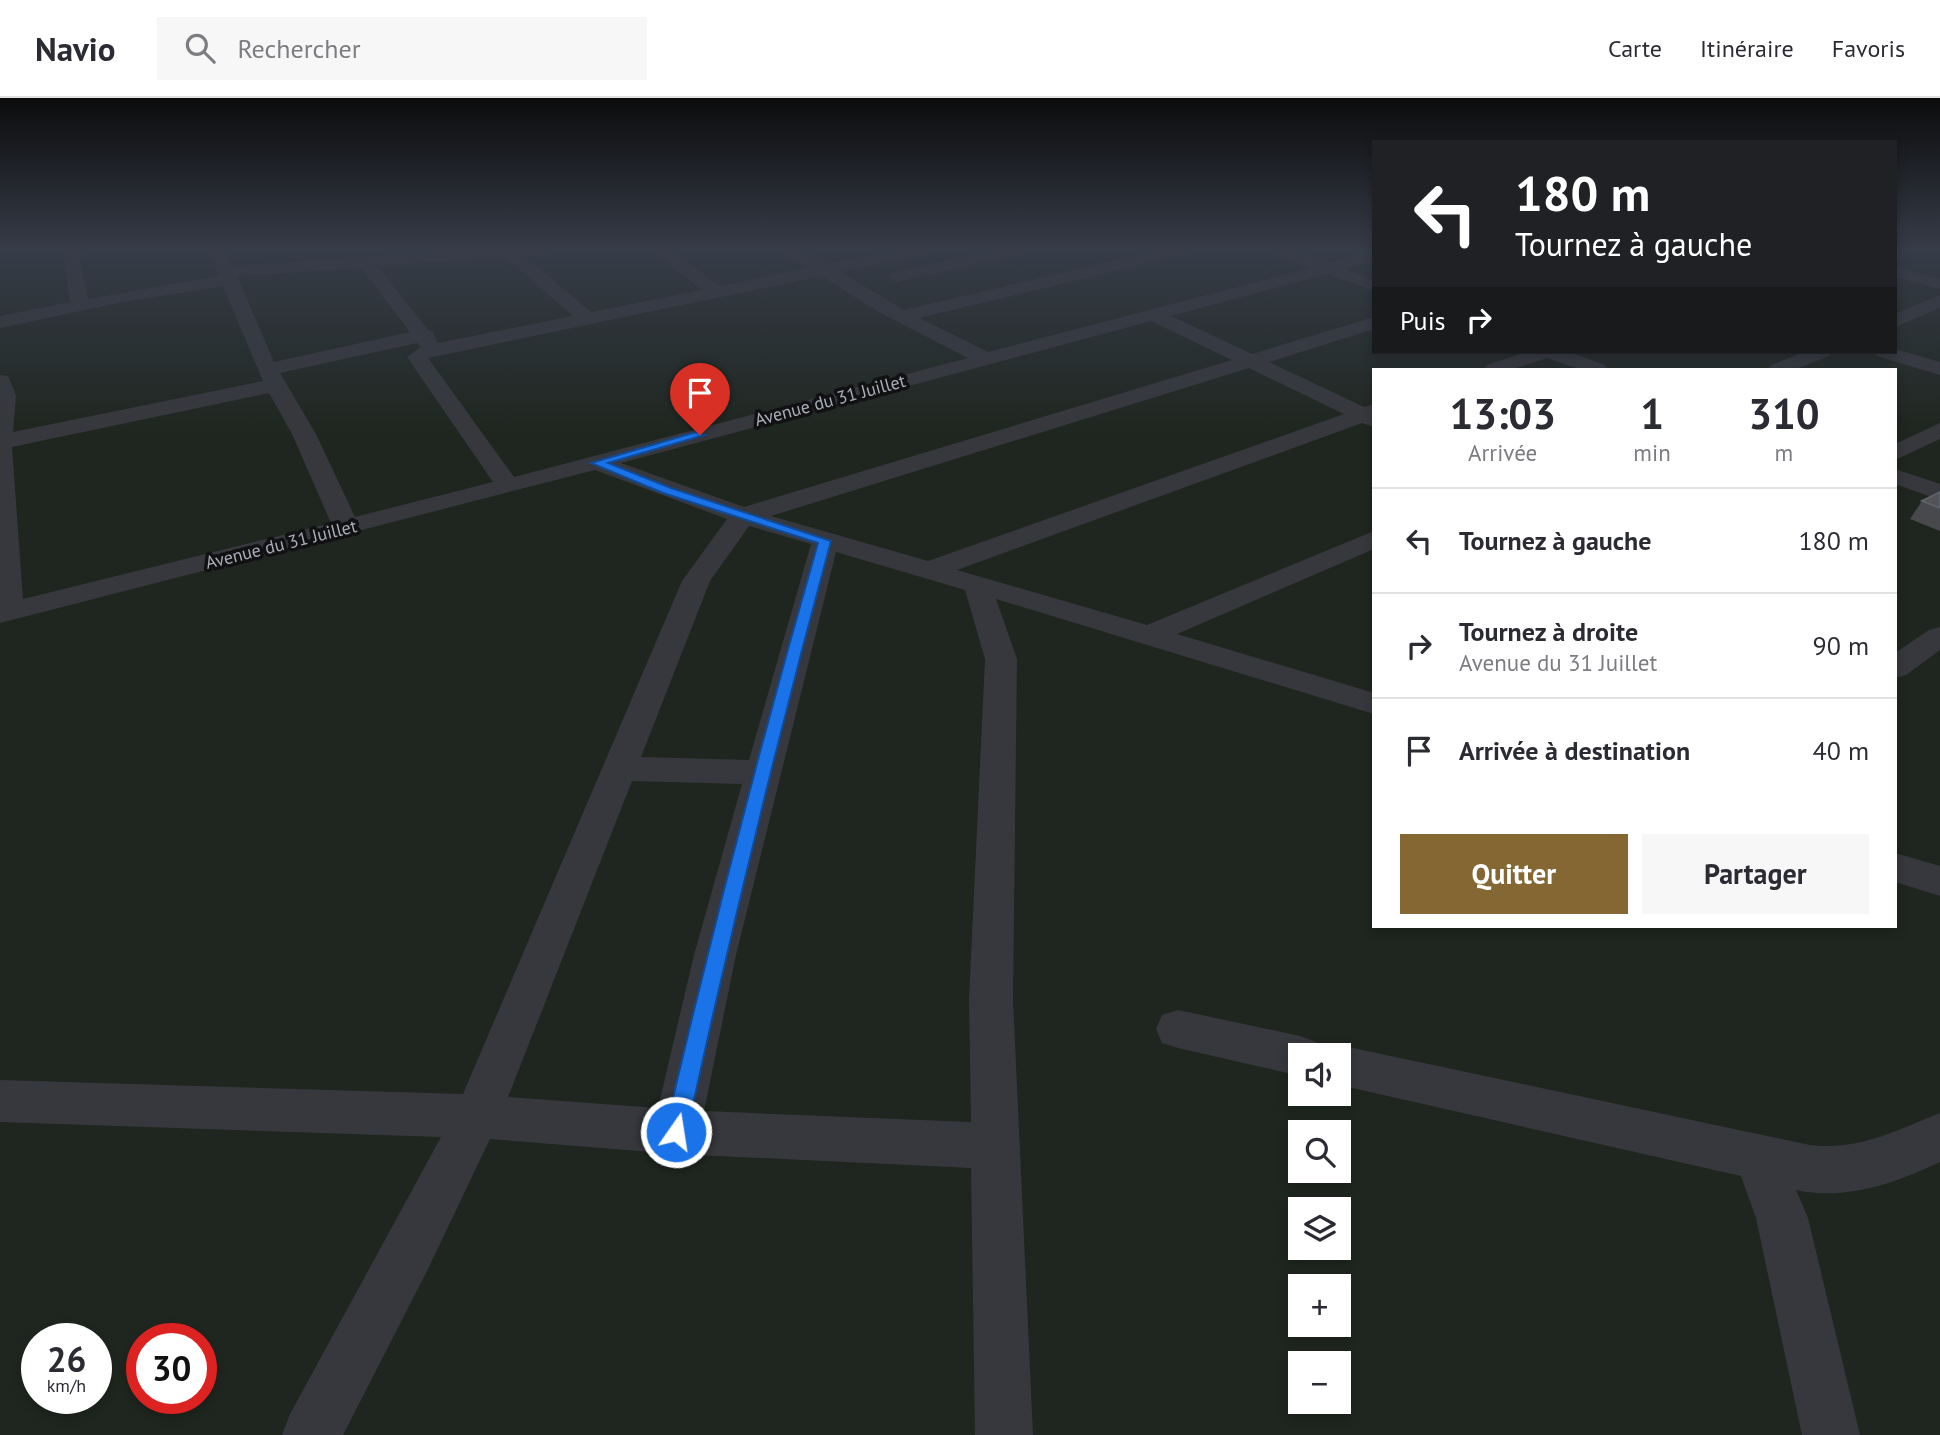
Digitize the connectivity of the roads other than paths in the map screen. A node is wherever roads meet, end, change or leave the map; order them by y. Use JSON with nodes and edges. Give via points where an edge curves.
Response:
{"nodes":[{"id":1,"x":53,"y":311,"type":"edge"},
{"id":2,"x":243,"y":311,"type":"edge"},
{"id":3,"x":404,"y":311,"type":"edge"},
{"id":4,"x":579,"y":311,"type":"edge"},
{"id":5,"x":624,"y":311,"type":"edge"},
{"id":6,"x":894,"y":311,"type":"edge"},
{"id":7,"x":921,"y":311,"type":"edge"},
{"id":8,"x":1163,"y":311,"type":"edge"},
{"id":9,"x":1917,"y":311,"type":"edge"},
{"id":10,"x":1153,"y":314,"type":"junction"},
{"id":11,"x":902,"y":316,"type":"junction"},
{"id":12,"x":588,"y":319,"type":"junction"},
{"id":13,"x":1897,"y":320,"type":"edge"},
{"id":14,"x":0,"y":322,"type":"edge"},
{"id":15,"x":1372,"y":324,"type":"edge"},
{"id":16,"x":429,"y":343,"type":"junction"},
{"id":17,"x":1541,"y":354,"type":"edge"},
{"id":18,"x":1553,"y":354,"type":"edge"},
{"id":19,"x":1817,"y":354,"type":"edge"},
{"id":20,"x":1891,"y":354,"type":"edge"},
{"id":21,"x":984,"y":358,"type":"junction"},
{"id":22,"x":1251,"y":361,"type":"junction"},
{"id":23,"x":1497,"y":368,"type":"edge"},
{"id":24,"x":1595,"y":368,"type":"edge"},
{"id":25,"x":1781,"y":368,"type":"edge"},
{"id":26,"x":1940,"y":369,"type":"edge"},
{"id":27,"x":272,"y":378,"type":"junction"},
{"id":28,"x":0,"y":381,"type":"edge"},
{"id":29,"x":1370,"y":415,"type":"edge"},
{"id":30,"x":1940,"y":430,"type":"edge"},
{"id":31,"x":1897,"y":452,"type":"edge"},
{"id":32,"x":1,"y":456,"type":"edge"},
{"id":33,"x":597,"y":463,"type":"junction"},
{"id":34,"x":1897,"y":477,"type":"edge"},
{"id":35,"x":508,"y":486,"type":"junction"},
{"id":36,"x":1940,"y":492,"type":"edge"},
{"id":37,"x":743,"y":516,"type":"junction"},
{"id":38,"x":347,"y":528,"type":"junction"},
{"id":39,"x":1372,"y":540,"type":"edge"},
{"id":40,"x":825,"y":541,"type":"junction"},
{"id":41,"x":931,"y":570,"type":"junction"},
{"id":42,"x":976,"y":584,"type":"junction"},
{"id":43,"x":5,"y":613,"type":"edge"},
{"id":44,"x":1149,"y":635,"type":"junction"},
{"id":45,"x":1940,"y":636,"type":"edge"},
{"id":46,"x":1897,"y":667,"type":"edge"},
{"id":47,"x":1372,"y":703,"type":"edge"},
{"id":48,"x":620,"y":769,"type":"junction"},
{"id":49,"x":763,"y":772,"type":"junction"},
{"id":50,"x":1897,"y":868,"type":"edge"},
{"id":51,"x":1940,"y":881,"type":"edge"},
{"id":52,"x":1178,"y":1029,"type":"dead end"},
{"id":53,"x":1288,"y":1053,"type":"edge"},
{"id":54,"x":1351,"y":1068,"type":"edge"},
{"id":55,"x":0,"y":1101,"type":"edge"},
{"id":56,"x":477,"y":1116,"type":"junction"},
{"id":57,"x":676,"y":1132,"type":"junction"},
{"id":58,"x":1939,"y":1139,"type":"edge"},
{"id":59,"x":995,"y":1146,"type":"junction"},
{"id":60,"x":1758,"y":1157,"type":"junction"},
{"id":61,"x":311,"y":1435,"type":"edge"},
{"id":62,"x":1004,"y":1435,"type":"edge"},
{"id":63,"x":1831,"y":1435,"type":"edge"}],
"edges":[{"from":1,"to":14,"type":"street"},
{"from":2,"to":27,"type":"street"},
{"from":3,"to":16,"type":"street"},
{"from":4,"to":12,"type":"street"},
{"from":5,"to":12,"type":"street"},
{"from":6,"to":11,"type":"street"},
{"from":7,"to":11,"type":"street"},
{"from":8,"to":10,"type":"street","name":"Avenue du 31 Juillet"},
{"from":9,"to":13,"type":"street"},
{"from":10,"to":21,"type":"street","name":"Avenue du 31 Juillet"},
{"from":10,"to":22,"type":"street"},
{"from":11,"to":21,"type":"street"},
{"from":12,"to":16,"type":"street"},
{"from":15,"to":22,"type":"street"},
{"from":16,"to":27,"type":"street"},
{"from":16,"to":35,"type":"street","via":[[417,360]]},
{"from":17,"to":23,"type":"street"},
{"from":18,"to":24,"type":"street"},
{"from":19,"to":25,"type":"street"},
{"from":20,"to":26,"type":"street"},
{"from":21,"to":33,"type":"street","name":"Avenue du 31 Juillet"},
{"from":22,"to":29,"type":"street"},
{"from":22,"to":37,"type":"street"},
{"from":27,"to":32,"type":"street"},
{"from":27,"to":38,"type":"street","via":[[304,434]]},
{"from":28,"to":32,"type":"street","via":[[5,396]]},
{"from":29,"to":41,"type":"street"},
{"from":30,"to":31,"type":"street"},
{"from":32,"to":43,"type":"street"},
{"from":33,"to":35,"type":"street","name":"Avenue du 31 Juillet"},
{"from":33,"to":37,"type":"street"},
{"from":34,"to":36,"type":"street"},
{"from":35,"to":38,"type":"street","name":"Avenue du 31 Juillet"},
{"from":37,"to":40,"type":"street"},
{"from":37,"to":48,"type":"street","via":[[696,581]]},
{"from":38,"to":43,"type":"street","name":"Avenue du 31 Juillet"},
{"from":39,"to":44,"type":"street"},
{"from":40,"to":41,"type":"street"},
{"from":40,"to":49,"type":"street"},
{"from":41,"to":42,"type":"street"},
{"from":42,"to":44,"type":"street"},
{"from":42,"to":59,"type":"street","via":[[1001,659],[992,930]]},
{"from":44,"to":47,"type":"street"},
{"from":45,"to":46,"type":"street"},
{"from":48,"to":49,"type":"street"},
{"from":48,"to":56,"type":"street"},
{"from":49,"to":57,"type":"street"},
{"from":50,"to":51,"type":"street"},
{"from":52,"to":53,"type":"street"},
{"from":54,"to":60,"type":"street"},
{"from":55,"to":56,"type":"street"},
{"from":56,"to":57,"type":"street"},
{"from":56,"to":61,"type":"street"},
{"from":57,"to":59,"type":"street"},
{"from":58,"to":60,"type":"street","via":[[1893,1157],[1819,1170]]},
{"from":59,"to":62,"type":"street"},
{"from":60,"to":63,"type":"street","via":[[1782,1218]]}]}
